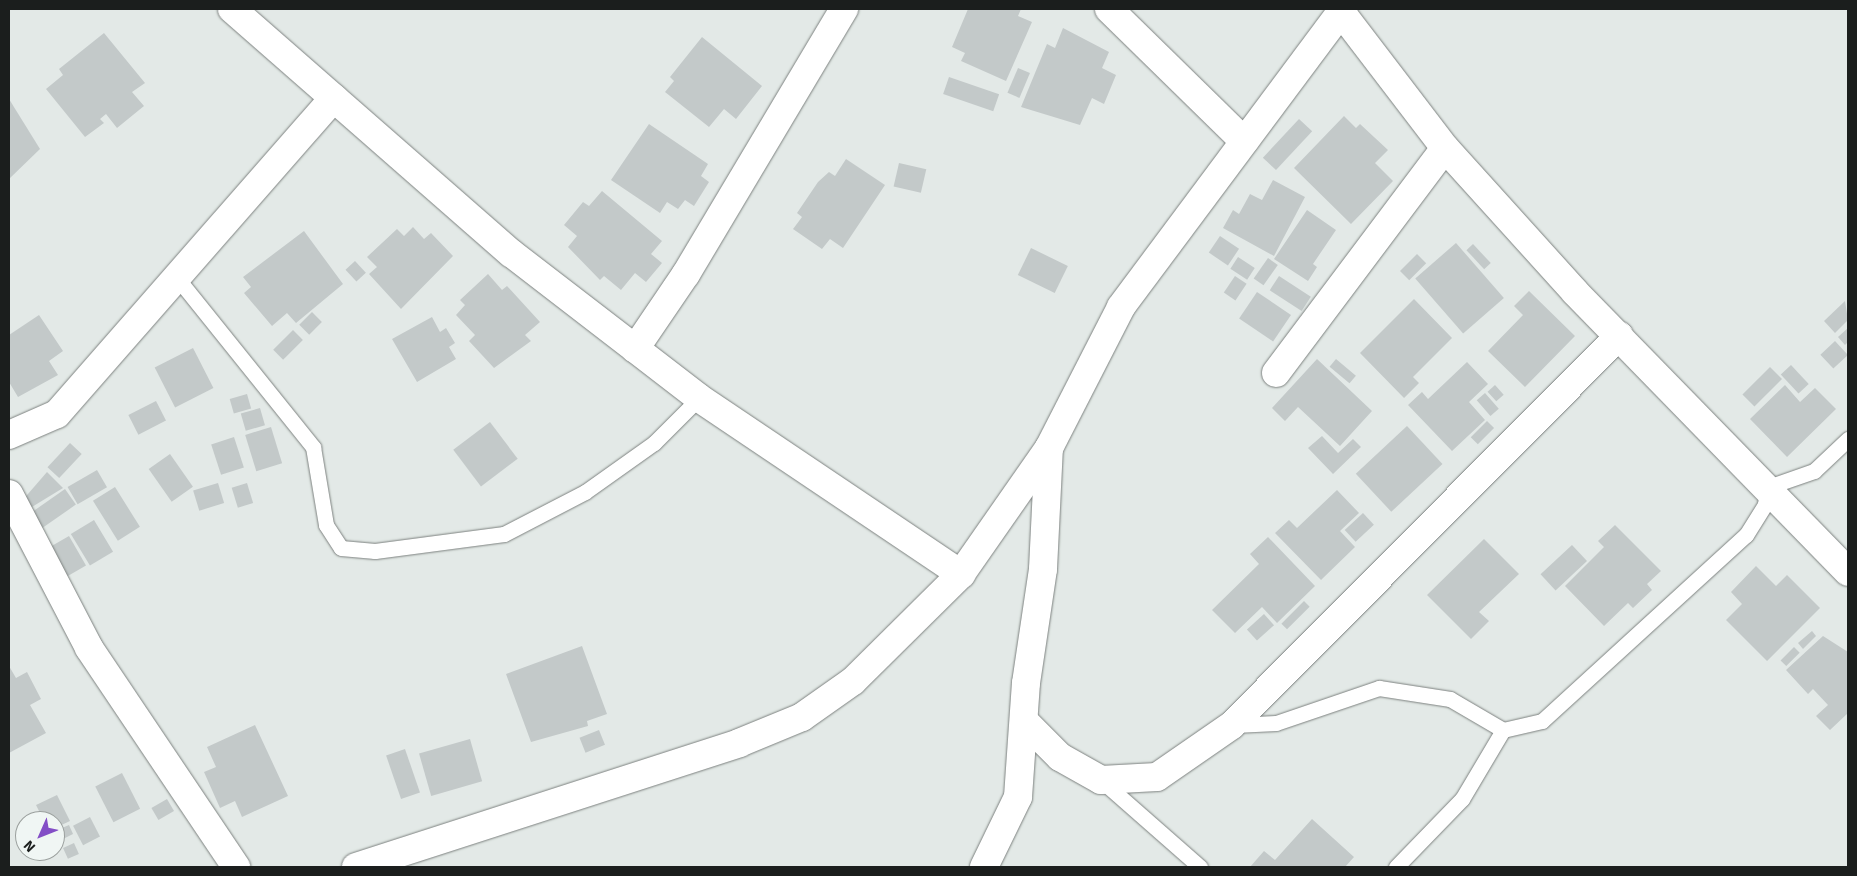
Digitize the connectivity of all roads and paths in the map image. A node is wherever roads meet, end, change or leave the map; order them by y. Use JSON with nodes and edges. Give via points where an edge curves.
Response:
{"nodes":[{"id":1,"x":232,"y":9,"type":"edge"},
{"id":2,"x":844,"y":9,"type":"edge"},
{"id":3,"x":1109,"y":9,"type":"edge"},
{"id":4,"x":1342,"y":10,"type":"edge"},
{"id":5,"x":334,"y":98,"type":"junction"},
{"id":6,"x":1244,"y":141,"type":"junction"},
{"id":7,"x":1445,"y":148,"type":"junction"},
{"id":8,"x":178,"y":278,"type":"junction"},
{"id":9,"x":1619,"y":336,"type":"junction"},
{"id":10,"x":635,"y":348,"type":"junction"},
{"id":11,"x":1276,"y":373,"type":"dead end"},
{"id":12,"x":699,"y":398,"type":"junction"},
{"id":13,"x":9,"y":435,"type":"edge"},
{"id":14,"x":1848,"y":439,"type":"edge"},
{"id":15,"x":1049,"y":448,"type":"junction"},
{"id":16,"x":1768,"y":488,"type":"junction"},
{"id":17,"x":9,"y":494,"type":"edge"},
{"id":18,"x":1848,"y":572,"type":"edge"},
{"id":19,"x":960,"y":574,"type":"junction"},
{"id":20,"x":1024,"y":721,"type":"junction"},
{"id":21,"x":1232,"y":725,"type":"junction"},
{"id":22,"x":1503,"y":730,"type":"junction"},
{"id":23,"x":1101,"y":780,"type":"junction"},
{"id":24,"x":236,"y":867,"type":"edge"},
{"id":25,"x":356,"y":867,"type":"edge"},
{"id":26,"x":984,"y":867,"type":"edge"},
{"id":27,"x":1200,"y":867,"type":"edge"},
{"id":28,"x":1396,"y":867,"type":"edge"}],
"edges":[{"from":1,"to":5,"type":"street"},
{"from":2,"to":10,"type":"street","via":[[686,274]]},
{"from":3,"to":6,"type":"street"},
{"from":4,"to":6,"type":"street"},
{"from":4,"to":7,"type":"street"},
{"from":5,"to":8,"type":"street"},
{"from":5,"to":10,"type":"street","via":[[511,253]]},
{"from":6,"to":15,"type":"street","via":[[1121,307]]},
{"from":7,"to":9,"type":"street"},
{"from":7,"to":11,"type":"street"},
{"from":8,"to":12,"type":"lane","via":[[313,447],[326,525],[342,548],[375,551],[504,534],[585,492],[654,443]]},
{"from":8,"to":13,"type":"street","via":[[57,414]]},
{"from":9,"to":16,"type":"street"},
{"from":9,"to":21,"type":"street"},
{"from":10,"to":12,"type":"street"},
{"from":12,"to":19,"type":"street"},
{"from":14,"to":16,"type":"lane","via":[[1814,471]]},
{"from":15,"to":19,"type":"street"},
{"from":15,"to":20,"type":"street","via":[[1043,569]]},
{"from":16,"to":18,"type":"street"},
{"from":16,"to":22,"type":"lane","via":[[1765,504],[1746,535],[1607,666],[1542,721]]},
{"from":17,"to":24,"type":"street","via":[[89,648]]},
{"from":19,"to":25,"type":"street","via":[[853,681],[802,717],[739,743]]},
{"from":20,"to":23,"type":"street","via":[[1060,757]]},
{"from":20,"to":26,"type":"street","via":[[1018,797]]},
{"from":21,"to":22,"type":"lane","via":[[1276,723],[1379,688],[1450,699]]},
{"from":21,"to":23,"type":"street","via":[[1157,777]]},
{"from":22,"to":28,"type":"lane","via":[[1462,799]]},
{"from":23,"to":27,"type":"lane"}]}
